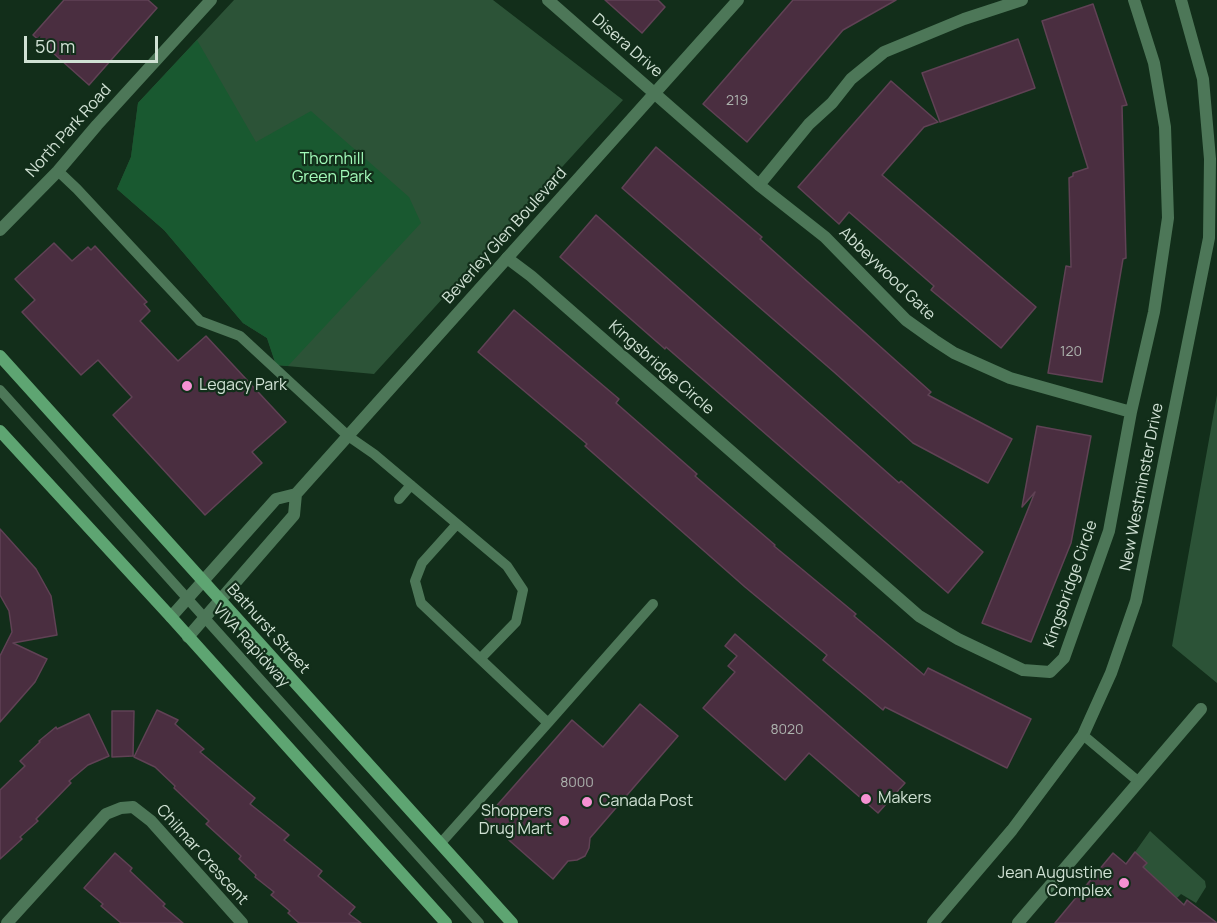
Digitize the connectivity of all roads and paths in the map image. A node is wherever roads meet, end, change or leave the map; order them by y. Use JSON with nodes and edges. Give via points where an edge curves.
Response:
{"nodes":[{"id":1,"x":548,"y":0,"type":"edge"},
{"id":2,"x":738,"y":0,"type":"edge"},
{"id":3,"x":1022,"y":0,"type":"edge"},
{"id":4,"x":1134,"y":0,"type":"edge"},
{"id":5,"x":1182,"y":0,"type":"edge"},
{"id":6,"x":206,"y":2,"type":"edge"},
{"id":7,"x":656,"y":94,"type":"junction"},
{"id":8,"x":58,"y":171,"type":"junction"},
{"id":9,"x":759,"y":185,"type":"junction"},
{"id":10,"x":0,"y":230,"type":"edge"},
{"id":11,"x":507,"y":258,"type":"junction"},
{"id":12,"x":0,"y":356,"type":"edge"},
{"id":13,"x":0,"y":390,"type":"edge"},
{"id":14,"x":1131,"y":412,"type":"junction"},
{"id":15,"x":0,"y":431,"type":"edge"},
{"id":16,"x":348,"y":436,"type":"junction"},
{"id":17,"x":411,"y":485,"type":"junction"},
{"id":18,"x":296,"y":494,"type":"junction"},
{"id":19,"x":399,"y":499,"type":"dead end"},
{"id":20,"x":457,"y":524,"type":"junction"},
{"id":21,"x":203,"y":581,"type":"junction"},
{"id":22,"x":189,"y":598,"type":"junction"},
{"id":23,"x":220,"y":601,"type":"junction"},
{"id":24,"x":653,"y":604,"type":"dead end"},
{"id":25,"x":171,"y":617,"type":"junction"},
{"id":26,"x":206,"y":617,"type":"junction"},
{"id":27,"x":188,"y":637,"type":"junction"},
{"id":28,"x":481,"y":658,"type":"junction"},
{"id":29,"x":1201,"y":709,"type":"dead end"},
{"id":30,"x":548,"y":723,"type":"junction"},
{"id":31,"x":1083,"y":735,"type":"junction"},
{"id":32,"x":1139,"y":782,"type":"junction"},
{"id":33,"x":440,"y":844,"type":"junction"},
{"id":34,"x":7,"y":923,"type":"edge"},
{"id":35,"x":242,"y":923,"type":"edge"},
{"id":36,"x":446,"y":923,"type":"edge"},
{"id":37,"x":479,"y":923,"type":"edge"},
{"id":38,"x":512,"y":923,"type":"edge"},
{"id":39,"x":933,"y":923,"type":"edge"},
{"id":40,"x":1018,"y":923,"type":"edge"}],
"edges":[{"from":1,"to":7,"type":"street","name":"Disera Drive"},
{"from":2,"to":7,"type":"street","name":"Beverley Glen Boulevard"},
{"from":3,"to":9,"type":"street","via":[[884,52],[851,79]]},
{"from":4,"to":14,"type":"street","name":"Kingsbridge Circle","via":[[1154,63],[1165,127],[1168,218],[1154,312]]},
{"from":5,"to":31,"type":"street","name":"New Westminster Drive","via":[[1203,79],[1209,238],[1136,601],[1111,673]]},
{"from":6,"to":8,"type":"street","name":"North Park Road"},
{"from":7,"to":9,"type":"street","name":"Abbeywood Gate"},
{"from":7,"to":11,"type":"street","name":"Beverley Glen Boulevard"},
{"from":8,"to":10,"type":"street","name":"North Park Road"},
{"from":8,"to":16,"type":"lane","via":[[200,321],[240,336]]},
{"from":9,"to":14,"type":"street","name":"Abbeywood Gate","via":[[825,237],[906,320],[954,353],[1010,378]]},
{"from":11,"to":14,"type":"street","name":"Kingsbridge Circle","via":[[919,616],[1023,670],[1050,672],[1064,658],[1109,531]]},
{"from":11,"to":16,"type":"street","name":"Beverley Glen Boulevard"},
{"from":12,"to":21,"type":"main road","name":"Bathurst Street"},
{"from":13,"to":22,"type":"lane","name":"VIVA Rapidway"},
{"from":15,"to":25,"type":"main road"},
{"from":16,"to":17,"type":"lane"},
{"from":16,"to":18,"type":"street","name":"Beverley Glen Boulevard"},
{"from":17,"to":19,"type":"lane"},
{"from":17,"to":20,"type":"lane"},
{"from":18,"to":21,"type":"street","name":"Beverley Glen Boulevard","via":[[276,499]]},
{"from":18,"to":23,"type":"street","name":"Beverley Glen Boulevard","via":[[294,515]]},
{"from":20,"to":28,"type":"lane","via":[[422,563],[415,581],[421,603]]},
{"from":20,"to":28,"type":"lane","via":[[507,566],[523,590],[516,622]]},
{"from":21,"to":22,"type":"street","name":"Beverley Glen Boulevard"},
{"from":21,"to":23,"type":"main road","name":"Bathurst Street"},
{"from":22,"to":25,"type":"street","name":"Beverley Glen Boulevard"},
{"from":22,"to":26,"type":"lane","name":"VIVA Rapidway"},
{"from":23,"to":26,"type":"street","name":"Beverley Glen Boulevard"},
{"from":23,"to":33,"type":"main road","name":"Bathurst Street"},
{"from":24,"to":30,"type":"lane"},
{"from":25,"to":27,"type":"main road"},
{"from":26,"to":27,"type":"street","name":"Beverley Glen Boulevard"},
{"from":26,"to":37,"type":"lane","name":"VIVA Rapidway"},
{"from":27,"to":36,"type":"main road"},
{"from":28,"to":30,"type":"lane"},
{"from":29,"to":32,"type":"street"},
{"from":30,"to":33,"type":"lane"},
{"from":31,"to":32,"type":"lane"},
{"from":31,"to":39,"type":"street","name":"New Westminster Drive","via":[[1012,830]]},
{"from":32,"to":40,"type":"street"},
{"from":33,"to":38,"type":"main road","name":"Bathurst Street"},
{"from":34,"to":35,"type":"street","name":"Chilmar Crescent","via":[[106,814],[133,807],[151,821]]}]}
